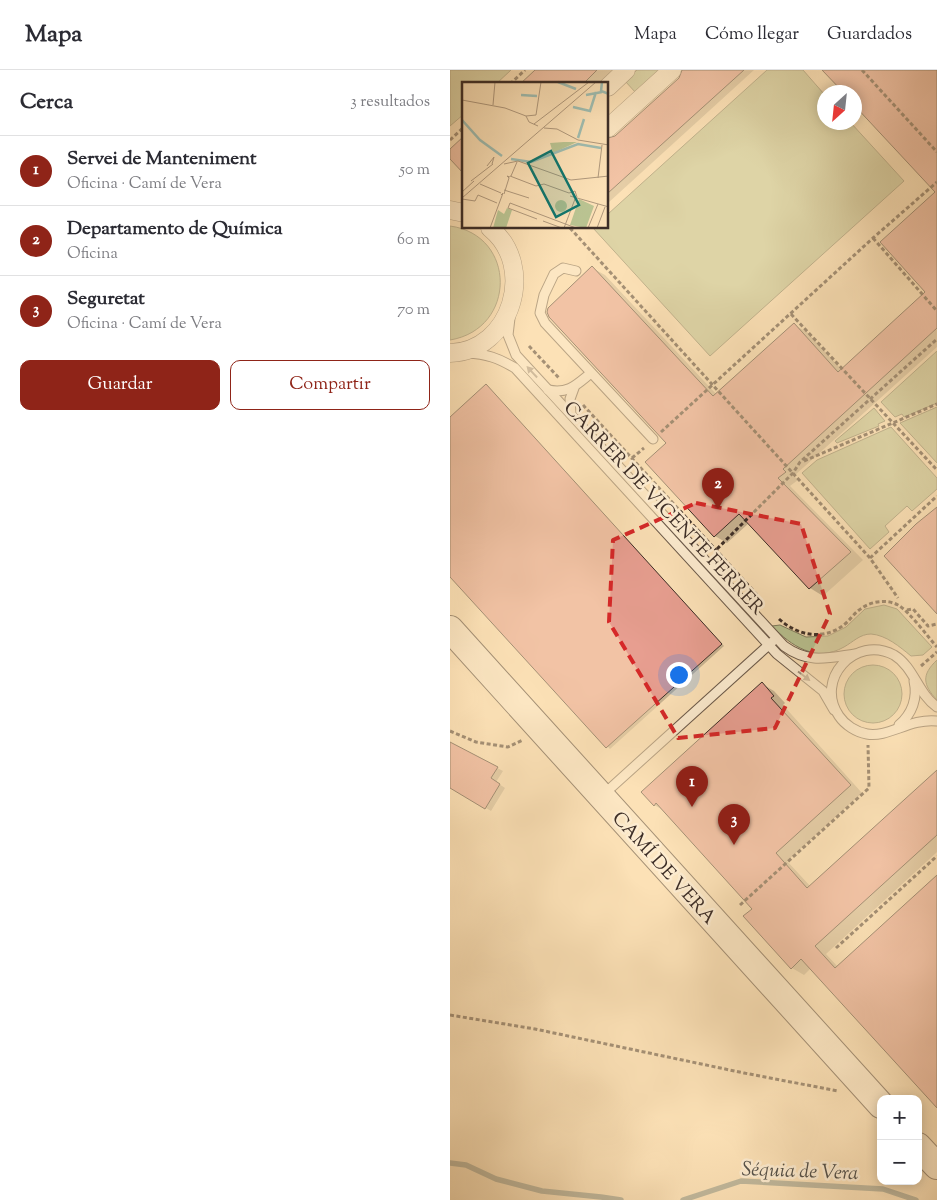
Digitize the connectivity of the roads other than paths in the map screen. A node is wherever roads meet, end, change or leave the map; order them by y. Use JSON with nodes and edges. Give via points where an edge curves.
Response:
{"nodes":[{"id":1,"x":626,"y":70,"type":"edge"},
{"id":2,"x":672,"y":70,"type":"edge"},
{"id":3,"x":609,"y":86,"type":"edge"},
{"id":4,"x":609,"y":127,"type":"edge"},
{"id":5,"x":494,"y":229,"type":"edge"},
{"id":6,"x":576,"y":271,"type":"dead end"},
{"id":7,"x":512,"y":305,"type":"junction"},
{"id":8,"x":454,"y":353,"type":"edge"},
{"id":9,"x":590,"y":372,"type":"junction"},
{"id":10,"x":574,"y":388,"type":"junction"},
{"id":11,"x":548,"y":390,"type":"junction"},
{"id":12,"x":571,"y":414,"type":"junction"},
{"id":13,"x":653,"y":439,"type":"road end"},
{"id":14,"x":450,"y":629,"type":"edge"},
{"id":15,"x":777,"y":638,"type":"junction"},
{"id":16,"x":769,"y":645,"type":"junction"},
{"id":17,"x":855,"y":654,"type":"junction"},
{"id":18,"x":912,"y":674,"type":"junction"},
{"id":19,"x":937,"y":707,"type":"edge"},
{"id":20,"x":834,"y":710,"type":"junction"},
{"id":21,"x":937,"y":722,"type":"edge"},
{"id":22,"x":895,"y":729,"type":"junction"},
{"id":23,"x":602,"y":796,"type":"junction"},
{"id":24,"x":877,"y":1101,"type":"edge"},
{"id":25,"x":922,"y":1150,"type":"edge"},
{"id":26,"x":937,"y":1166,"type":"edge"}],
"edges":[{"from":1,"to":3,"type":"street"},
{"from":2,"to":4,"type":"street"},
{"from":5,"to":7,"type":"street","via":[[514,265]]},
{"from":6,"to":9,"type":"lane","via":[[563,268],[554,274],[540,313],[545,323]]},
{"from":7,"to":8,"type":"street","via":[[491,336],[475,347]]},
{"from":11,"to":7,"type":"lane","name":"CARRER DE VICENTE FERRER","one_way":true,"via":[[516,355],[512,346],[508,335]]},
{"from":8,"to":16,"type":"lane","name":"CARRER DE VICENTE FERRER","via":[[484,354],[515,368]]},
{"from":9,"to":10,"type":"lane"},
{"from":9,"to":13,"type":"lane"},
{"from":10,"to":11,"type":"lane"},
{"from":10,"to":12,"type":"lane","via":[[570,399]]},
{"from":11,"to":12,"type":"lane","name":"CARRER DE VICENTE FERRER"},
{"from":12,"to":15,"type":"lane","name":"CARRER DE VICENTE FERRER"},
{"from":14,"to":23,"type":"street","name":"CAMÍ DE VERA"},
{"from":15,"to":16,"type":"lane"},
{"from":15,"to":17,"type":"lane","name":"CARRER DE VICENTE FERRER","via":[[806,658]]},
{"from":16,"to":20,"type":"lane","name":"CARRER DE VICENTE FERRER","one_way":true,"via":[[822,691]]},
{"from":16,"to":23,"type":"lane"},
{"from":17,"to":18,"type":"lane","via":[[868,649],[894,655]]},
{"from":17,"to":20,"type":"lane","via":[[840,666],[832,683],[830,695]]},
{"from":18,"to":19,"type":"lane","via":[[926,698]]},
{"from":18,"to":22,"type":"lane","via":[[916,694],[913,707],[906,720]]},
{"from":20,"to":22,"type":"lane","via":[[842,722],[854,730],[882,734]]},
{"from":21,"to":22,"type":"lane","via":[[914,722]]},
{"from":23,"to":24,"type":"street","name":"CAMÍ DE VERA"},
{"from":25,"to":26,"type":"street"}]}
